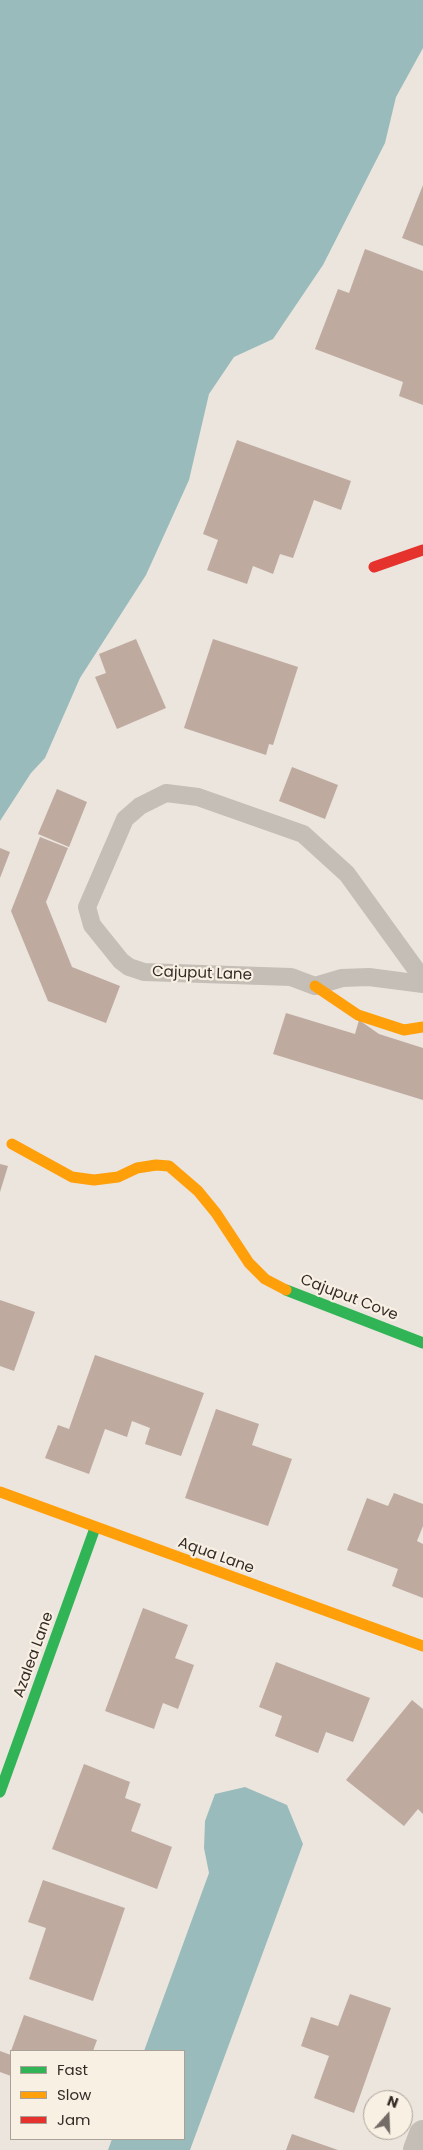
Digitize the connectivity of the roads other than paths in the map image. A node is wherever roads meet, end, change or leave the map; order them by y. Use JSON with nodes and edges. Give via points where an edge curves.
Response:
{"nodes":[{"id":1,"x":423,"y":550,"type":"edge"},
{"id":2,"x":374,"y":567,"type":"dead end"},
{"id":3,"x":423,"y":978,"type":"edge"},
{"id":4,"x":423,"y":984,"type":"edge"},
{"id":5,"x":315,"y":986,"type":"junction"},
{"id":6,"x":423,"y":1027,"type":"edge"},
{"id":7,"x":12,"y":1144,"type":"dead end"},
{"id":8,"x":423,"y":1343,"type":"edge"},
{"id":9,"x":0,"y":1492,"type":"edge"},
{"id":10,"x":95,"y":1528,"type":"junction"},
{"id":11,"x":423,"y":1646,"type":"edge"},
{"id":12,"x":0,"y":1792,"type":"edge"},
{"id":13,"x":423,"y":2134,"type":"edge"},
{"id":14,"x":417,"y":2150,"type":"edge"}],
"edges":[{"from":1,"to":2,"type":"street"},
{"from":3,"to":5,"type":"lane","name":"Cajuput Lane","via":[[347,874],[303,834],[198,796],[166,793],[140,806],[125,819],[87,907],[92,925],[121,960],[129,967],[144,972],[291,977]]},
{"from":4,"to":5,"type":"lane","via":[[342,978]]},
{"from":5,"to":6,"type":"street","name":"Cajuput Lane","via":[[358,1015],[404,1030]]},
{"from":7,"to":8,"type":"street","name":"Cajuput Cove","via":[[72,1177],[94,1180],[118,1177],[137,1168],[169,1166],[184,1177],[216,1212],[249,1263],[265,1279],[292,1293]]},
{"from":9,"to":10,"type":"street","name":"Aqua Lane"},
{"from":10,"to":11,"type":"street","name":"Aqua Lane"},
{"from":10,"to":12,"type":"street","name":"Azalea Lane"},
{"from":13,"to":14,"type":"street"}]}
